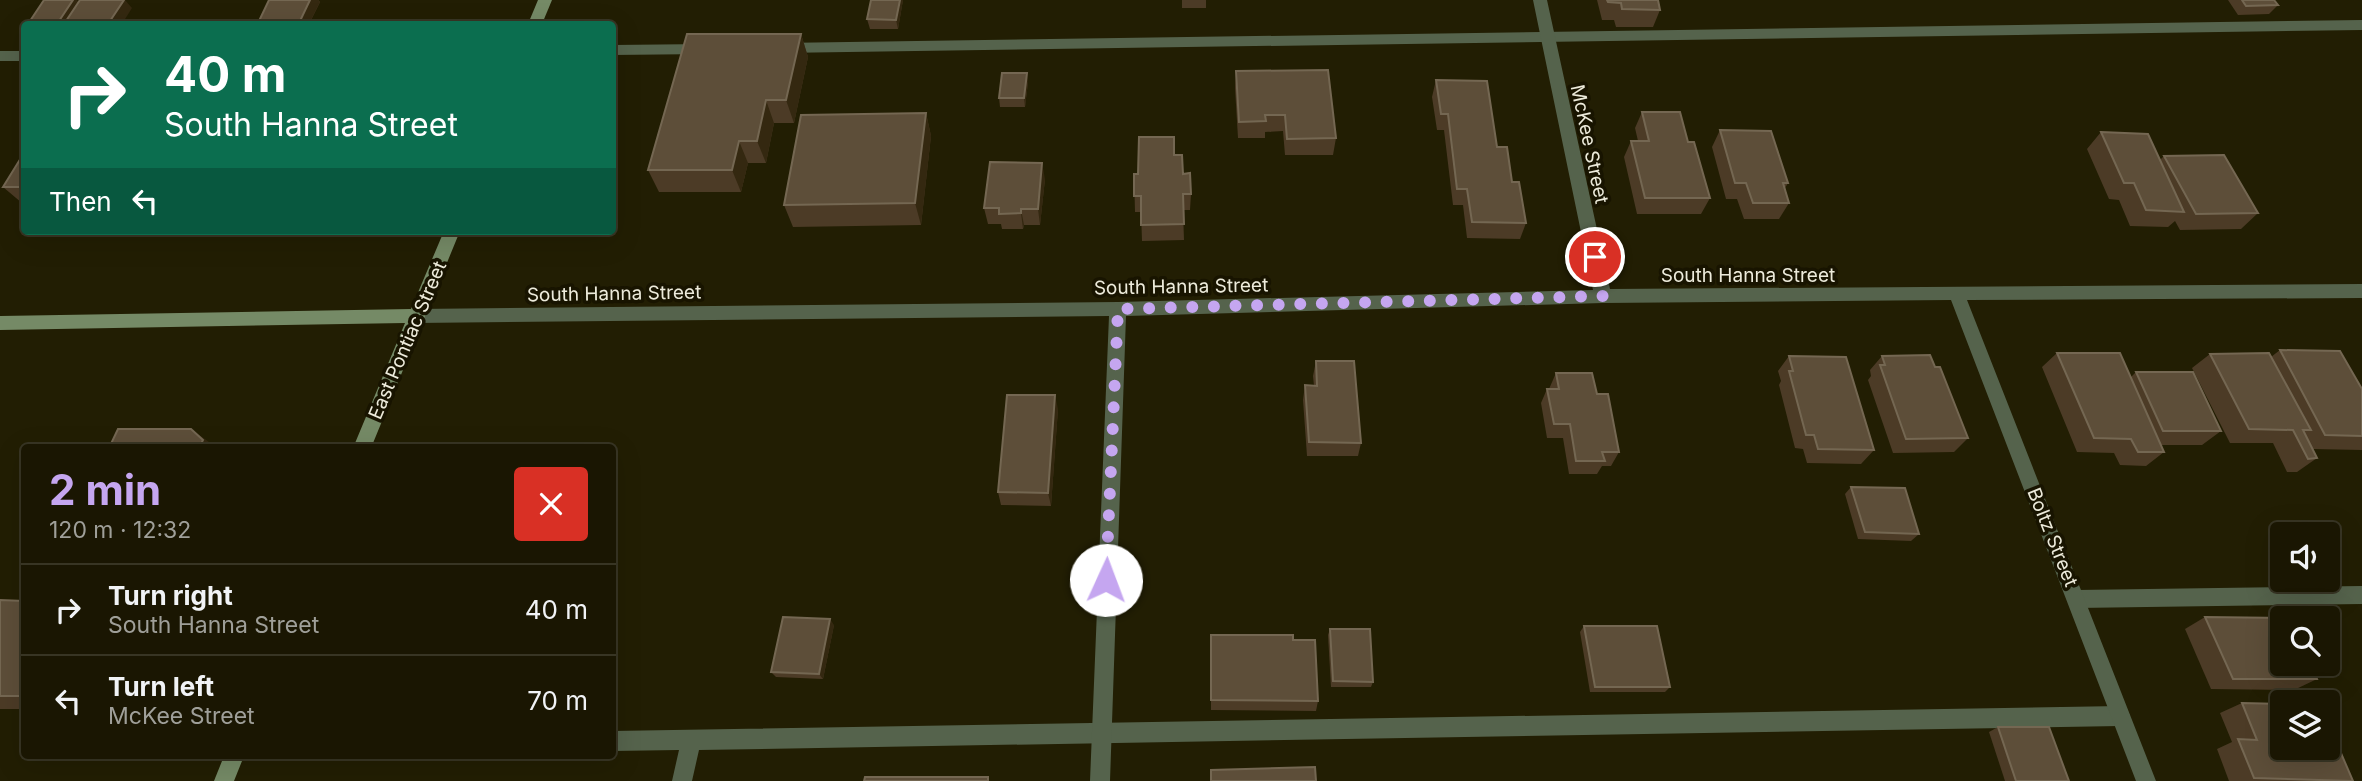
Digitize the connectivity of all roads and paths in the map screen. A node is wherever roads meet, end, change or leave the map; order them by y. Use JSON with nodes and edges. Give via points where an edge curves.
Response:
{"nodes":[{"id":1,"x":545,"y":0,"type":"edge"},
{"id":2,"x":1540,"y":0,"type":"edge"},
{"id":3,"x":536,"y":21,"type":"edge"},
{"id":4,"x":2362,"y":25,"type":"edge"},
{"id":5,"x":1548,"y":37,"type":"junction"},
{"id":6,"x":723,"y":48,"type":"edge"},
{"id":7,"x":765,"y":48,"type":"edge"},
{"id":8,"x":616,"y":50,"type":"edge"},
{"id":9,"x":0,"y":56,"type":"edge"},
{"id":10,"x":21,"y":56,"type":"edge"},
{"id":11,"x":450,"y":235,"type":"edge"},
{"id":12,"x":2362,"y":291,"type":"edge"},
{"id":13,"x":1956,"y":295,"type":"junction"},
{"id":14,"x":1603,"y":296,"type":"junction"},
{"id":15,"x":1118,"y":309,"type":"junction"},
{"id":16,"x":416,"y":316,"type":"junction"},
{"id":17,"x":0,"y":323,"type":"edge"},
{"id":18,"x":364,"y":444,"type":"edge"},
{"id":19,"x":2362,"y":595,"type":"edge"},
{"id":20,"x":2077,"y":599,"type":"junction"},
{"id":21,"x":2120,"y":716,"type":"junction"},
{"id":22,"x":1100,"y":734,"type":"junction"},
{"id":23,"x":691,"y":740,"type":"junction"},
{"id":24,"x":616,"y":741,"type":"edge"},
{"id":25,"x":233,"y":759,"type":"edge"},
{"id":26,"x":224,"y":781,"type":"edge"},
{"id":27,"x":682,"y":781,"type":"edge"},
{"id":28,"x":1100,"y":781,"type":"edge"},
{"id":29,"x":2146,"y":781,"type":"edge"}],
"edges":[{"from":1,"to":3,"type":"street"},
{"from":2,"to":5,"type":"street","name":"McKee Street"},
{"from":4,"to":5,"type":"street"},
{"from":5,"to":7,"type":"street"},
{"from":5,"to":14,"type":"street","name":"McKee Street"},
{"from":6,"to":8,"type":"street"},
{"from":9,"to":10,"type":"street"},
{"from":11,"to":16,"type":"street","name":"East Pontiac Street"},
{"from":12,"to":13,"type":"street","name":"South Hanna Street"},
{"from":13,"to":14,"type":"street","name":"South Hanna Street"},
{"from":13,"to":20,"type":"street","name":"Boltz Street"},
{"from":14,"to":15,"type":"street","name":"South Hanna Street"},
{"from":15,"to":16,"type":"street","name":"South Hanna Street"},
{"from":15,"to":22,"type":"street"},
{"from":16,"to":17,"type":"street","name":"South Hanna Street"},
{"from":16,"to":18,"type":"street","name":"East Pontiac Street"},
{"from":19,"to":20,"type":"street"},
{"from":20,"to":21,"type":"street","name":"Boltz Street"},
{"from":21,"to":22,"type":"street"},
{"from":21,"to":29,"type":"street","name":"Boltz Street"},
{"from":22,"to":23,"type":"street"},
{"from":22,"to":28,"type":"street"},
{"from":23,"to":24,"type":"street"},
{"from":23,"to":27,"type":"street"},
{"from":25,"to":26,"type":"street"}]}
